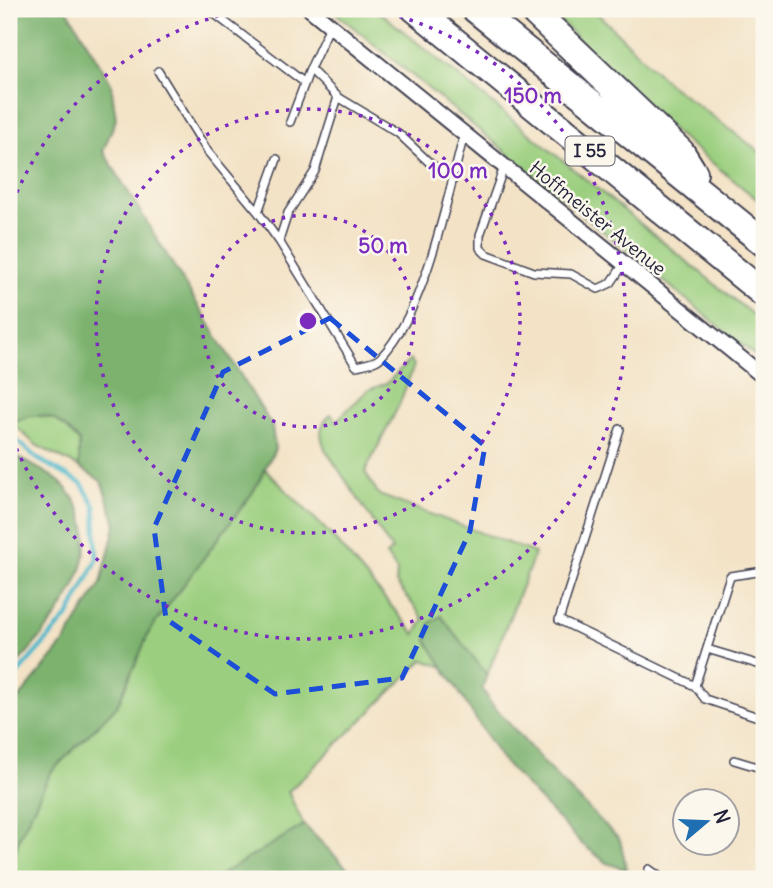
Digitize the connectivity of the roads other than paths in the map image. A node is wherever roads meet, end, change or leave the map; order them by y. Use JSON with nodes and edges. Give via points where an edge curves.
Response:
{"nodes":[{"id":1,"x":208,"y":9,"type":"edge"},
{"id":2,"x":310,"y":9,"type":"edge"},
{"id":3,"x":415,"y":9,"type":"edge"},
{"id":4,"x":475,"y":9,"type":"edge"},
{"id":5,"x":531,"y":9,"type":"edge"},
{"id":6,"x":330,"y":26,"type":"junction"},
{"id":7,"x":310,"y":69,"type":"junction"},
{"id":8,"x":158,"y":71,"type":"dead end"},
{"id":9,"x":305,"y":83,"type":"junction"},
{"id":10,"x":338,"y":97,"type":"junction"},
{"id":11,"x":290,"y":122,"type":"dead end"},
{"id":12,"x":464,"y":134,"type":"junction"},
{"id":13,"x":277,"y":159,"type":"dead end"},
{"id":14,"x":504,"y":166,"type":"junction"},
{"id":15,"x":453,"y":176,"type":"junction"},
{"id":16,"x":708,"y":195,"type":"junction"},
{"id":17,"x":258,"y":212,"type":"junction"},
{"id":18,"x":279,"y":241,"type":"junction"},
{"id":19,"x":764,"y":243,"type":"edge"},
{"id":20,"x":624,"y":264,"type":"junction"},
{"id":21,"x":764,"y":294,"type":"edge"},
{"id":22,"x":764,"y":377,"type":"edge"},
{"id":23,"x":620,"y":429,"type":"dead end"},
{"id":24,"x":764,"y":572,"type":"edge"},
{"id":25,"x":707,"y":649,"type":"junction"},
{"id":26,"x":764,"y":666,"type":"edge"},
{"id":27,"x":695,"y":686,"type":"junction"},
{"id":28,"x":764,"y":719,"type":"edge"},
{"id":29,"x":734,"y":760,"type":"dead end"},
{"id":30,"x":764,"y":769,"type":"edge"},
{"id":31,"x":649,"y":869,"type":"dead end"},
{"id":32,"x":663,"y":879,"type":"edge"}],
"edges":[{"from":1,"to":9,"type":"lane"},
{"from":2,"to":6,"type":"street","name":"Hoffmeister Avenue"},
{"from":3,"to":21,"type":"highway","number":"I 55"},
{"from":4,"to":16,"type":"highway","number":"I 55"},
{"from":5,"to":16,"type":"highway","via":[[681,152]]},
{"from":6,"to":7,"type":"lane"},
{"from":6,"to":12,"type":"street","name":"Hoffmeister Avenue"},
{"from":7,"to":9,"type":"lane"},
{"from":7,"to":10,"type":"lane"},
{"from":8,"to":17,"type":"lane","via":[[208,152]]},
{"from":9,"to":11,"type":"lane"},
{"from":10,"to":15,"type":"lane","via":[[398,133],[432,165]]},
{"from":10,"to":18,"type":"lane","via":[[315,171],[288,213]]},
{"from":12,"to":14,"type":"street","name":"Hoffmeister Avenue"},
{"from":12,"to":15,"type":"lane"},
{"from":13,"to":17,"type":"lane"},
{"from":14,"to":20,"type":"street","name":"Hoffmeister Avenue"},
{"from":14,"to":20,"type":"lane","via":[[480,235],[480,248],[486,254],[534,272],[571,274],[598,289],[611,284]]},
{"from":15,"to":18,"type":"lane","via":[[425,278],[379,360],[356,366]]},
{"from":16,"to":19,"type":"highway","number":"I 55"},
{"from":17,"to":18,"type":"lane"},
{"from":20,"to":22,"type":"street","name":"Hoffmeister Avenue"},
{"from":23,"to":27,"type":"lane","via":[[559,620]]},
{"from":24,"to":25,"type":"lane","via":[[730,576]]},
{"from":25,"to":26,"type":"lane"},
{"from":25,"to":27,"type":"lane"},
{"from":27,"to":28,"type":"lane","via":[[705,699]]},
{"from":29,"to":30,"type":"lane"},
{"from":31,"to":32,"type":"lane"}]}
